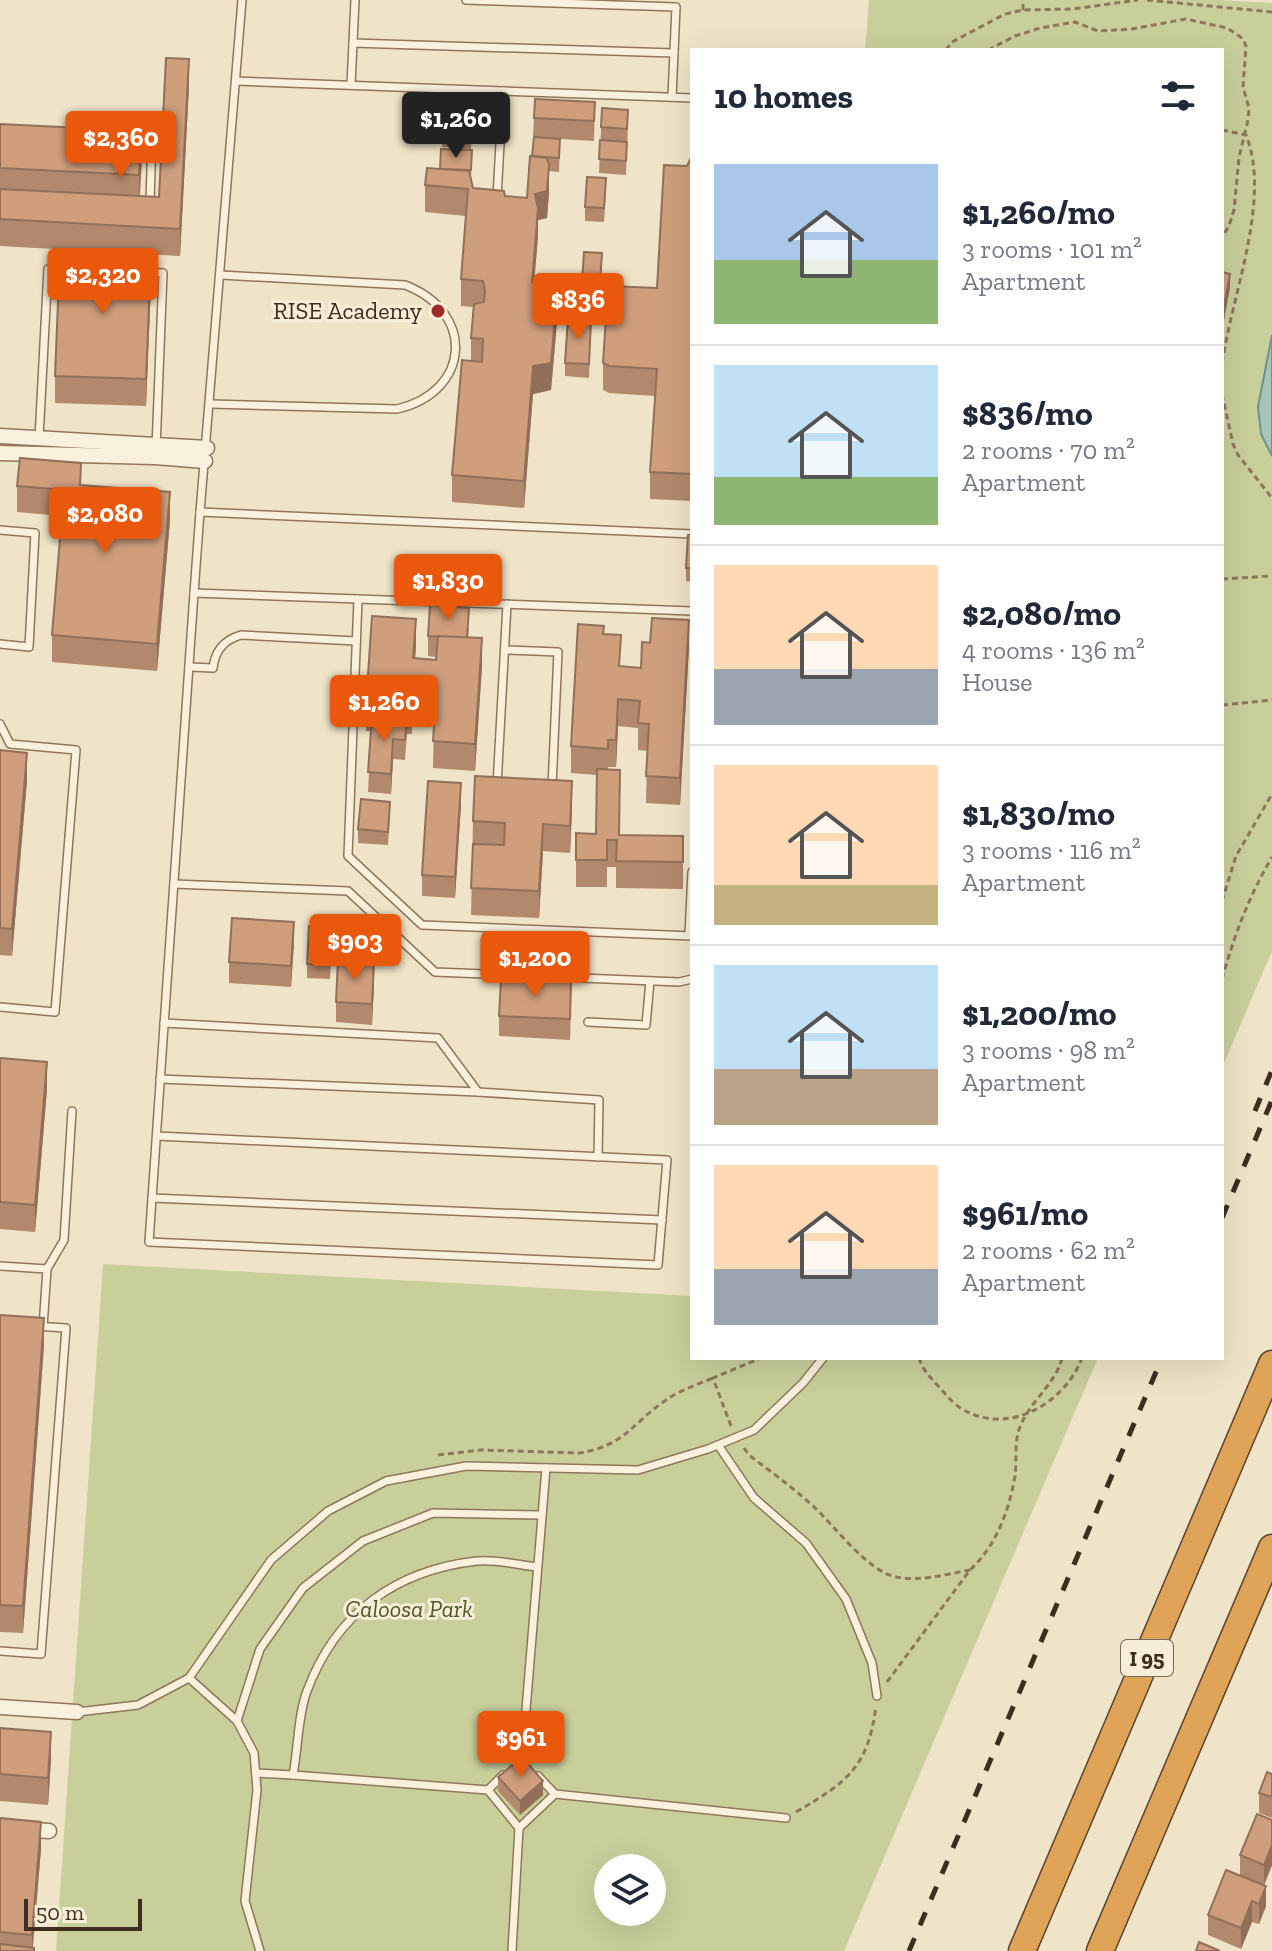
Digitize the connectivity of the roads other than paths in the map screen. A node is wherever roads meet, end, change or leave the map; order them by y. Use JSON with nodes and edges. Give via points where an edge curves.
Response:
{"nodes":[{"id":1,"x":242,"y":0,"type":"edge"},
{"id":2,"x":355,"y":0,"type":"edge"},
{"id":3,"x":466,"y":0,"type":"edge"},
{"id":4,"x":353,"y":43,"type":"junction"},
{"id":5,"x":674,"y":53,"type":"junction"},
{"id":6,"x":236,"y":81,"type":"junction"},
{"id":7,"x":351,"y":85,"type":"junction"},
{"id":8,"x":503,"y":91,"type":"junction"},
{"id":9,"x":672,"y":97,"type":"junction"},
{"id":10,"x":690,"y":98,"type":"edge"},
{"id":11,"x":122,"y":134,"type":"edge"},
{"id":12,"x":496,"y":202,"type":"edge"},
{"id":13,"x":150,"y":212,"type":"edge"},
{"id":14,"x":77,"y":270,"type":"edge"},
{"id":15,"x":134,"y":272,"type":"edge"},
{"id":16,"x":221,"y":275,"type":"junction"},
{"id":17,"x":211,"y":404,"type":"junction"},
{"id":18,"x":0,"y":436,"type":"edge"},
{"id":19,"x":39,"y":438,"type":"junction"},
{"id":20,"x":156,"y":450,"type":"junction"},
{"id":21,"x":0,"y":453,"type":"edge"},
{"id":22,"x":206,"y":454,"type":"junction"},
{"id":23,"x":200,"y":512,"type":"junction"},
{"id":24,"x":0,"y":530,"type":"edge"},
{"id":25,"x":690,"y":534,"type":"edge"},
{"id":26,"x":194,"y":593,"type":"junction"},
{"id":27,"x":358,"y":599,"type":"junction"},
{"id":28,"x":507,"y":604,"type":"junction"},
{"id":29,"x":690,"y":611,"type":"edge"},
{"id":30,"x":356,"y":641,"type":"junction"},
{"id":31,"x":0,"y":644,"type":"edge"},
{"id":32,"x":505,"y":650,"type":"junction"},
{"id":33,"x":189,"y":667,"type":"junction"},
{"id":34,"x":0,"y":724,"type":"edge"},
{"id":35,"x":511,"y":791,"type":"edge"},
{"id":36,"x":538,"y":792,"type":"edge"},
{"id":37,"x":174,"y":884,"type":"junction"},
{"id":38,"x":690,"y":936,"type":"edge"},
{"id":39,"x":690,"y":979,"type":"edge"},
{"id":40,"x":650,"y":981,"type":"junction"},
{"id":41,"x":0,"y":1007,"type":"edge"},
{"id":42,"x":588,"y":1022,"type":"dead end"},
{"id":43,"x":164,"y":1023,"type":"junction"},
{"id":44,"x":160,"y":1079,"type":"junction"},
{"id":45,"x":478,"y":1092,"type":"junction"},
{"id":46,"x":72,"y":1111,"type":"dead end"},
{"id":47,"x":157,"y":1136,"type":"junction"},
{"id":48,"x":598,"y":1157,"type":"junction"},
{"id":49,"x":152,"y":1198,"type":"junction"},
{"id":50,"x":662,"y":1220,"type":"junction"},
{"id":51,"x":0,"y":1266,"type":"edge"},
{"id":52,"x":47,"y":1269,"type":"junction"},
{"id":53,"x":29,"y":1326,"type":"edge"},
{"id":54,"x":43,"y":1327,"type":"junction"},
{"id":55,"x":821,"y":1360,"type":"edge"},
{"id":56,"x":1272,"y":1364,"type":"edge"},
{"id":57,"x":718,"y":1445,"type":"junction"},
{"id":58,"x":546,"y":1468,"type":"junction"},
{"id":59,"x":542,"y":1515,"type":"junction"},
{"id":60,"x":1272,"y":1548,"type":"edge"},
{"id":61,"x":537,"y":1567,"type":"junction"},
{"id":62,"x":0,"y":1651,"type":"edge"},
{"id":63,"x":189,"y":1678,"type":"junction"},
{"id":64,"x":877,"y":1696,"type":"road end"},
{"id":65,"x":0,"y":1707,"type":"edge"},
{"id":66,"x":77,"y":1712,"type":"joint"},
{"id":67,"x":237,"y":1721,"type":"junction"},
{"id":68,"x":522,"y":1758,"type":"junction"},
{"id":69,"x":256,"y":1773,"type":"junction"},
{"id":70,"x":293,"y":1775,"type":"junction"},
{"id":71,"x":488,"y":1790,"type":"junction"},
{"id":72,"x":555,"y":1794,"type":"junction"},
{"id":73,"x":786,"y":1818,"type":"road end"},
{"id":74,"x":0,"y":1828,"type":"edge"},
{"id":75,"x":519,"y":1828,"type":"junction"},
{"id":76,"x":49,"y":1831,"type":"dead end"},
{"id":77,"x":260,"y":1951,"type":"edge"},
{"id":78,"x":512,"y":1951,"type":"edge"},
{"id":79,"x":1022,"y":1951,"type":"edge"},
{"id":80,"x":1100,"y":1951,"type":"edge"}],
"edges":[{"from":1,"to":6,"type":"lane"},
{"from":2,"to":4,"type":"lane"},
{"from":3,"to":5,"type":"lane","via":[[676,7]]},
{"from":4,"to":5,"type":"lane"},
{"from":4,"to":7,"type":"lane"},
{"from":5,"to":9,"type":"lane"},
{"from":6,"to":7,"type":"lane"},
{"from":6,"to":16,"type":"lane"},
{"from":7,"to":8,"type":"lane"},
{"from":8,"to":9,"type":"lane"},
{"from":8,"to":12,"type":"lane"},
{"from":9,"to":10,"type":"lane"},
{"from":11,"to":13,"type":"lane","via":[[152,134]]},
{"from":14,"to":19,"type":"lane","via":[[48,269]]},
{"from":15,"to":20,"type":"lane","via":[[163,273]]},
{"from":16,"to":17,"type":"lane"},
{"from":16,"to":17,"type":"lane","via":[[405,285],[439,304],[453,331],[454,360],[434,394],[397,409]]},
{"from":17,"to":22,"type":"lane"},
{"from":18,"to":19,"type":"street"},
{"from":19,"to":20,"type":"street"},
{"from":20,"to":21,"type":"street"},
{"from":20,"to":22,"type":"street"},
{"from":22,"to":23,"type":"lane"},
{"from":23,"to":25,"type":"lane"},
{"from":23,"to":26,"type":"lane"},
{"from":24,"to":31,"type":"lane","via":[[35,533],[29,647]]},
{"from":26,"to":27,"type":"lane"},
{"from":26,"to":33,"type":"lane"},
{"from":27,"to":28,"type":"lane"},
{"from":27,"to":30,"type":"lane"},
{"from":28,"to":29,"type":"lane"},
{"from":28,"to":32,"type":"lane"},
{"from":30,"to":33,"type":"lane","via":[[241,635],[218,650],[213,668]]},
{"from":30,"to":38,"type":"lane","via":[[348,856],[422,925]]},
{"from":32,"to":35,"type":"lane","via":[[497,791]]},
{"from":32,"to":36,"type":"lane","via":[[558,652],[552,792]]},
{"from":33,"to":37,"type":"lane"},
{"from":34,"to":41,"type":"lane","via":[[10,744],[76,750],[55,1012]]},
{"from":37,"to":40,"type":"lane","via":[[348,891],[435,972]]},
{"from":37,"to":43,"type":"lane"},
{"from":39,"to":40,"type":"lane"},
{"from":40,"to":42,"type":"lane","via":[[646,1025]]},
{"from":43,"to":44,"type":"lane"},
{"from":43,"to":45,"type":"lane","via":[[438,1038]]},
{"from":44,"to":45,"type":"lane"},
{"from":44,"to":47,"type":"lane"},
{"from":45,"to":48,"type":"lane","via":[[599,1100]]},
{"from":46,"to":52,"type":"lane","via":[[64,1240]]},
{"from":47,"to":48,"type":"lane"},
{"from":47,"to":49,"type":"lane"},
{"from":48,"to":50,"type":"lane","via":[[667,1160]]},
{"from":49,"to":50,"type":"lane"},
{"from":49,"to":50,"type":"lane","via":[[149,1242],[658,1265]]},
{"from":51,"to":52,"type":"lane"},
{"from":52,"to":54,"type":"lane"},
{"from":53,"to":54,"type":"lane"},
{"from":54,"to":62,"type":"lane","via":[[66,1328],[41,1654]]},
{"from":55,"to":57,"type":"lane","via":[[754,1430]]},
{"from":56,"to":79,"type":"highway","number":"I 95"},
{"from":57,"to":58,"type":"lane","via":[[638,1470]]},
{"from":57,"to":64,"type":"lane","via":[[754,1498],[806,1543],[846,1599],[872,1663]]},
{"from":58,"to":59,"type":"lane"},
{"from":58,"to":63,"type":"lane","via":[[466,1466],[386,1481],[328,1511],[271,1560]]},
{"from":59,"to":61,"type":"lane"},
{"from":59,"to":67,"type":"lane","via":[[433,1513],[363,1541],[303,1588],[260,1649]]},
{"from":60,"to":80,"type":"highway"},
{"from":61,"to":68,"type":"lane"},
{"from":61,"to":70,"type":"lane","via":[[480,1561],[423,1571],[372,1599],[332,1641],[306,1693]]},
{"from":63,"to":66,"type":"lane","via":[[138,1705]]},
{"from":63,"to":67,"type":"lane"},
{"from":65,"to":66,"type":"street"},
{"from":67,"to":69,"type":"lane","via":[[254,1753]]},
{"from":68,"to":71,"type":"lane"},
{"from":68,"to":72,"type":"lane"},
{"from":69,"to":70,"type":"lane"},
{"from":69,"to":77,"type":"lane","via":[[245,1901]]},
{"from":70,"to":71,"type":"lane"},
{"from":71,"to":75,"type":"lane"},
{"from":72,"to":73,"type":"lane"},
{"from":72,"to":75,"type":"lane"},
{"from":74,"to":76,"type":"street"},
{"from":75,"to":78,"type":"lane"}]}
